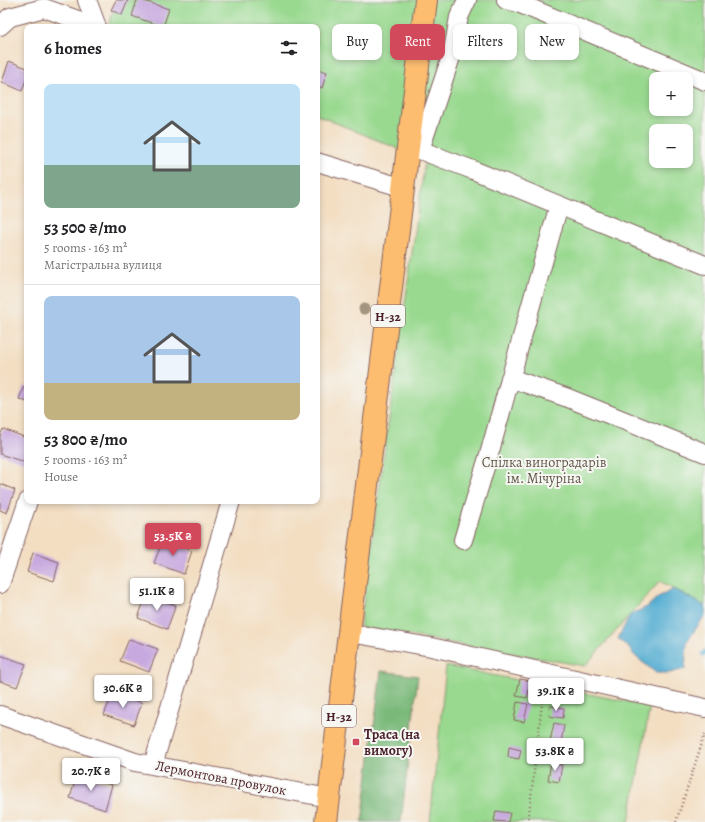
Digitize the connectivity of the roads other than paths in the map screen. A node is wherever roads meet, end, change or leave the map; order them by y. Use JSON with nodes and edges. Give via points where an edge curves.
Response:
{"nodes":[{"id":1,"x":87,"y":0,"type":"edge"},
{"id":2,"x":426,"y":0,"type":"edge"},
{"id":3,"x":467,"y":0,"type":"edge"},
{"id":4,"x":506,"y":0,"type":"edge"},
{"id":5,"x":79,"y":24,"type":"edge"},
{"id":6,"x":96,"y":24,"type":"edge"},
{"id":7,"x":0,"y":26,"type":"edge"},
{"id":8,"x":705,"y":81,"type":"edge"},
{"id":9,"x":414,"y":148,"type":"junction"},
{"id":10,"x":320,"y":163,"type":"edge"},
{"id":11,"x":404,"y":188,"type":"junction"},
{"id":12,"x":558,"y":205,"type":"junction"},
{"id":13,"x":705,"y":265,"type":"edge"},
{"id":14,"x":510,"y":378,"type":"junction"},
{"id":15,"x":705,"y":453,"type":"edge"},
{"id":16,"x":27,"y":504,"type":"edge"},
{"id":17,"x":230,"y":504,"type":"edge"},
{"id":18,"x":463,"y":540,"type":"dead end"},
{"id":19,"x":0,"y":584,"type":"edge"},
{"id":20,"x":350,"y":633,"type":"junction"},
{"id":21,"x":705,"y":708,"type":"edge"},
{"id":22,"x":0,"y":715,"type":"edge"},
{"id":23,"x":153,"y":765,"type":"junction"},
{"id":24,"x":329,"y":798,"type":"junction"},
{"id":25,"x":326,"y":822,"type":"edge"}],
"edges":[{"from":1,"to":6,"type":"street"},
{"from":2,"to":9,"type":"main road","number":"Н-32"},
{"from":3,"to":9,"type":"street","via":[[459,17],[452,51]]},
{"from":4,"to":8,"type":"street"},
{"from":5,"to":7,"type":"street","via":[[44,8],[10,17]]},
{"from":9,"to":11,"type":"main road","number":"Н-32"},
{"from":9,"to":12,"type":"street"},
{"from":10,"to":11,"type":"street"},
{"from":11,"to":20,"type":"main road","number":"Н-32"},
{"from":12,"to":13,"type":"street"},
{"from":12,"to":14,"type":"street"},
{"from":14,"to":15,"type":"street","via":[[568,398]]},
{"from":14,"to":18,"type":"street"},
{"from":16,"to":19,"type":"street"},
{"from":17,"to":23,"type":"street"},
{"from":20,"to":21,"type":"street","via":[[431,647]]},
{"from":20,"to":24,"type":"main road","number":"Н-32"},
{"from":22,"to":23,"type":"street","name":"Лермонтова провулок","via":[[135,762]]},
{"from":23,"to":24,"type":"street","name":"Лермонтова провулок"},
{"from":24,"to":25,"type":"main road","number":"Н-32"}]}
